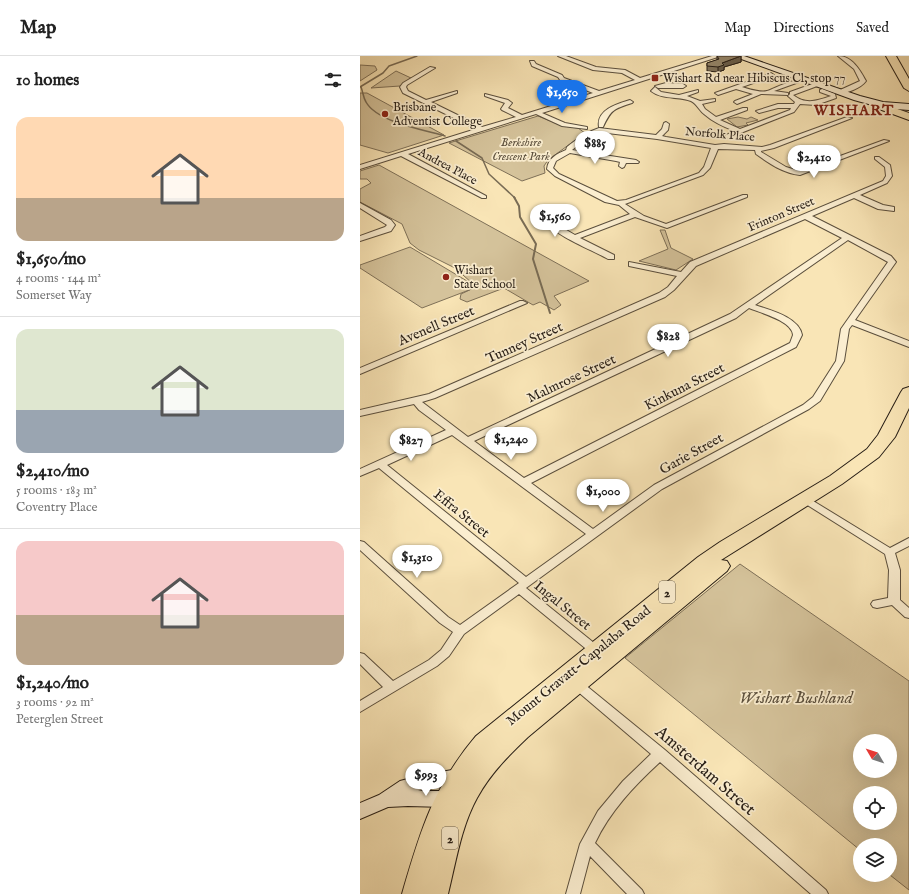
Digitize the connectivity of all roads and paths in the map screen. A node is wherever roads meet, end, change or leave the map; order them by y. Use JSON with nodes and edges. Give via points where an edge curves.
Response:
{"nodes":[{"id":1,"x":561,"y":56,"type":"edge"},
{"id":2,"x":718,"y":56,"type":"edge"},
{"id":3,"x":737,"y":56,"type":"edge"},
{"id":4,"x":841,"y":56,"type":"edge"},
{"id":5,"x":891,"y":56,"type":"edge"},
{"id":6,"x":897,"y":56,"type":"edge"},
{"id":7,"x":532,"y":62,"type":"dead end"},
{"id":8,"x":432,"y":68,"type":"dead end"},
{"id":9,"x":771,"y":75,"type":"dead end"},
{"id":10,"x":909,"y":76,"type":"edge"},
{"id":11,"x":639,"y":80,"type":"junction"},
{"id":12,"x":796,"y":82,"type":"dead end"},
{"id":13,"x":683,"y":86,"type":"dead end"},
{"id":14,"x":737,"y":87,"type":"junction"},
{"id":15,"x":820,"y":88,"type":"junction"},
{"id":16,"x":909,"y":88,"type":"edge"},
{"id":17,"x":696,"y":91,"type":"dead end"},
{"id":18,"x":455,"y":92,"type":"dead end"},
{"id":19,"x":840,"y":92,"type":"junction"},
{"id":20,"x":598,"y":93,"type":"junction"},
{"id":21,"x":718,"y":93,"type":"dead end"},
{"id":22,"x":758,"y":93,"type":"junction"},
{"id":23,"x":769,"y":93,"type":"junction"},
{"id":24,"x":790,"y":94,"type":"junction"},
{"id":25,"x":487,"y":95,"type":"dead end"},
{"id":26,"x":680,"y":97,"type":"junction"},
{"id":27,"x":856,"y":98,"type":"junction"},
{"id":28,"x":713,"y":100,"type":"dead end"},
{"id":29,"x":425,"y":102,"type":"junction"},
{"id":30,"x":630,"y":102,"type":"dead end"},
{"id":31,"x":737,"y":102,"type":"dead end"},
{"id":32,"x":699,"y":103,"type":"junction"},
{"id":33,"x":797,"y":104,"type":"junction"},
{"id":34,"x":883,"y":107,"type":"junction"},
{"id":35,"x":909,"y":107,"type":"edge"},
{"id":36,"x":745,"y":109,"type":"dead end"},
{"id":37,"x":909,"y":110,"type":"edge"},
{"id":38,"x":759,"y":111,"type":"dead end"},
{"id":39,"x":539,"y":112,"type":"junction"},
{"id":40,"x":521,"y":117,"type":"junction"},
{"id":41,"x":849,"y":118,"type":"dead end"},
{"id":42,"x":909,"y":118,"type":"edge"},
{"id":43,"x":716,"y":119,"type":"junction"},
{"id":44,"x":666,"y":124,"type":"dead end"},
{"id":45,"x":594,"y":128,"type":"junction"},
{"id":46,"x":481,"y":129,"type":"junction"},
{"id":47,"x":740,"y":131,"type":"junction"},
{"id":48,"x":728,"y":136,"type":"dead end"},
{"id":49,"x":658,"y":137,"type":"junction"},
{"id":50,"x":886,"y":140,"type":"dead end"},
{"id":51,"x":715,"y":147,"type":"junction"},
{"id":52,"x":758,"y":149,"type":"junction"},
{"id":53,"x":569,"y":151,"type":"junction"},
{"id":54,"x":402,"y":154,"type":"junction"},
{"id":55,"x":877,"y":158,"type":"dead end"},
{"id":56,"x":636,"y":162,"type":"dead end"},
{"id":57,"x":360,"y":167,"type":"edge"},
{"id":58,"x":853,"y":195,"type":"junction"},
{"id":59,"x":745,"y":196,"type":"dead end"},
{"id":60,"x":484,"y":198,"type":"dead end"},
{"id":61,"x":621,"y":203,"type":"junction"},
{"id":62,"x":360,"y":205,"type":"edge"},
{"id":63,"x":891,"y":209,"type":"dead end"},
{"id":64,"x":636,"y":214,"type":"junction"},
{"id":65,"x":806,"y":216,"type":"junction"},
{"id":66,"x":550,"y":222,"type":"dead end"},
{"id":67,"x":848,"y":237,"type":"junction"},
{"id":68,"x":574,"y":238,"type":"junction"},
{"id":69,"x":360,"y":239,"type":"edge"},
{"id":70,"x":611,"y":257,"type":"dead end"},
{"id":71,"x":632,"y":264,"type":"dead end"},
{"id":72,"x":682,"y":275,"type":"junction"},
{"id":73,"x":523,"y":303,"type":"dead end"},
{"id":74,"x":748,"y":305,"type":"junction"},
{"id":75,"x":850,"y":321,"type":"junction"},
{"id":76,"x":909,"y":344,"type":"edge"},
{"id":77,"x":360,"y":371,"type":"edge"},
{"id":78,"x":909,"y":392,"type":"edge"},
{"id":79,"x":416,"y":402,"type":"junction"},
{"id":80,"x":362,"y":410,"type":"edge"},
{"id":81,"x":909,"y":419,"type":"edge"},
{"id":82,"x":453,"y":431,"type":"junction"},
{"id":83,"x":467,"y":441,"type":"junction"},
{"id":84,"x":380,"y":464,"type":"junction"},
{"id":85,"x":360,"y":473,"type":"edge"},
{"id":86,"x":523,"y":483,"type":"junction"},
{"id":87,"x":810,"y":502,"type":"junction"},
{"id":88,"x":593,"y":534,"type":"junction"},
{"id":89,"x":909,"y":541,"type":"edge"},
{"id":90,"x":360,"y":544,"type":"edge"},
{"id":91,"x":889,"y":552,"type":"junction"},
{"id":92,"x":523,"y":586,"type":"junction"},
{"id":93,"x":894,"y":601,"type":"junction"},
{"id":94,"x":877,"y":604,"type":"dead end"},
{"id":95,"x":909,"y":614,"type":"edge"},
{"id":96,"x":460,"y":631,"type":"junction"},
{"id":97,"x":601,"y":655,"type":"junction"},
{"id":98,"x":360,"y":656,"type":"edge"},
{"id":99,"x":571,"y":680,"type":"junction"},
{"id":100,"x":392,"y":688,"type":"junction"},
{"id":101,"x":360,"y":707,"type":"edge"},
{"id":102,"x":660,"y":754,"type":"junction"},
{"id":103,"x":465,"y":780,"type":"junction"},
{"id":104,"x":445,"y":798,"type":"junction"},
{"id":105,"x":386,"y":800,"type":"junction"},
{"id":106,"x":360,"y":811,"type":"edge"},
{"id":107,"x":587,"y":844,"type":"junction"},
{"id":108,"x":415,"y":894,"type":"edge"},
{"id":109,"x":435,"y":894,"type":"edge"},
{"id":110,"x":573,"y":894,"type":"edge"},
{"id":111,"x":637,"y":894,"type":"edge"},
{"id":112,"x":821,"y":894,"type":"edge"}],
"edges":[{"from":1,"to":11,"type":"street","via":[[595,69],[622,71]]},
{"from":2,"to":11,"type":"street"},
{"from":3,"to":15,"type":"street"},
{"from":4,"to":19,"type":"street","via":[[856,68],[863,81]]},
{"from":5,"to":16,"type":"highway"},
{"from":6,"to":10,"type":"highway"},
{"from":7,"to":20,"type":"street","via":[[562,79]]},
{"from":8,"to":29,"type":"street","via":[[403,87],[406,92]]},
{"from":9,"to":14,"type":"street"},
{"from":11,"to":20,"type":"street"},
{"from":12,"to":23,"type":"street"},
{"from":13,"to":26,"type":"street","via":[[656,87],[655,91],[661,94]]},
{"from":14,"to":21,"type":"street"},
{"from":14,"to":22,"type":"street"},
{"from":15,"to":19,"type":"street"},
{"from":15,"to":24,"type":"street"},
{"from":15,"to":33,"type":"street","via":[[834,97],[816,103]]},
{"from":17,"to":26,"type":"street"},
{"from":18,"to":29,"type":"street"},
{"from":19,"to":27,"type":"street"},
{"from":20,"to":39,"type":"street"},
{"from":22,"to":23,"type":"street"},
{"from":22,"to":31,"type":"street"},
{"from":23,"to":24,"type":"street"},
{"from":24,"to":33,"type":"street"},
{"from":25,"to":40,"type":"street","via":[[509,103],[504,109]]},
{"from":26,"to":32,"type":"street"},
{"from":27,"to":34,"type":"street"},
{"from":27,"to":35,"type":"street"},
{"from":28,"to":32,"type":"street"},
{"from":29,"to":46,"type":"street"},
{"from":30,"to":45,"type":"street","via":[[607,111]]},
{"from":32,"to":43,"type":"street","via":[[702,110]]},
{"from":33,"to":38,"type":"street"},
{"from":33,"to":47,"type":"street","via":[[787,114]]},
{"from":34,"to":37,"type":"street"},
{"from":34,"to":42,"type":"highway"},
{"from":36,"to":43,"type":"street"},
{"from":39,"to":40,"type":"street"},
{"from":39,"to":45,"type":"street","name":"Norfolk Place","via":[[564,125]]},
{"from":40,"to":46,"type":"street"},
{"from":41,"to":52,"type":"street","name":"Norfolk Place","via":[[772,147]]},
{"from":43,"to":47,"type":"street"},
{"from":44,"to":49,"type":"street","via":[[665,130]]},
{"from":45,"to":49,"type":"street","name":"Norfolk Place"},
{"from":45,"to":53,"type":"street","via":[[569,148]]},
{"from":46,"to":54,"type":"street"},
{"from":47,"to":48,"type":"street"},
{"from":49,"to":51,"type":"street","name":"Norfolk Place"},
{"from":50,"to":52,"type":"street","via":[[800,173],[786,170],[758,153]]},
{"from":51,"to":52,"type":"street","name":"Norfolk Place"},
{"from":51,"to":61,"type":"street","via":[[705,171]]},
{"from":53,"to":56,"type":"street","via":[[618,159],[623,163]]},
{"from":53,"to":61,"type":"street","via":[[552,161],[552,172],[608,200]]},
{"from":54,"to":57,"type":"street"},
{"from":54,"to":60,"type":"street","name":"Andrea Place"},
{"from":55,"to":58,"type":"street","name":"Frinton Street","via":[[888,166],[888,180]]},
{"from":58,"to":63,"type":"street"},
{"from":58,"to":65,"type":"street","name":"Frinton Street"},
{"from":59,"to":64,"type":"street","via":[[667,226]]},
{"from":61,"to":64,"type":"street","via":[[625,209]]},
{"from":62,"to":69,"type":"street","via":[[391,225],[385,230]]},
{"from":64,"to":68,"type":"street"},
{"from":65,"to":67,"type":"street","name":"Garie Street"},
{"from":65,"to":72,"type":"street","name":"Frinton Street","via":[[693,264]]},
{"from":66,"to":68,"type":"street"},
{"from":67,"to":74,"type":"street","name":"Malmrose Street"},
{"from":67,"to":75,"type":"street","name":"Garie Street","via":[[892,262]]},
{"from":68,"to":70,"type":"street"},
{"from":71,"to":72,"type":"street"},
{"from":72,"to":79,"type":"street","name":"Tunney Street","via":[[674,287],[662,296]]},
{"from":73,"to":77,"type":"street","name":"Avenell Street"},
{"from":74,"to":83,"type":"street","name":"Malmrose Street","via":[[722,321]]},
{"from":74,"to":86,"type":"street","name":"Kinkuna Street","via":[[794,326],[798,335],[793,345]]},
{"from":75,"to":76,"type":"street"},
{"from":75,"to":88,"type":"street","name":"Garie Street","via":[[843,334],[840,361],[812,402],[658,487]]},
{"from":78,"to":87,"type":"highway","name":"Mount Gravatt-Capalaba Road","number":"2","via":[[886,437],[872,453]]},
{"from":79,"to":80,"type":"street","name":"Tunney Street"},
{"from":79,"to":82,"type":"street"},
{"from":81,"to":87,"type":"highway","name":"Mount Gravatt-Capalaba Road","number":"2","via":[[890,448],[872,467],[854,481]]},
{"from":82,"to":83,"type":"street"},
{"from":82,"to":84,"type":"street"},
{"from":83,"to":86,"type":"street"},
{"from":84,"to":85,"type":"street"},
{"from":84,"to":92,"type":"street","name":"Effra Street"},
{"from":86,"to":88,"type":"street"},
{"from":87,"to":91,"type":"street"},
{"from":87,"to":97,"type":"highway","name":"Mount Gravatt-Capalaba Road","number":"2","via":[[724,562]]},
{"from":88,"to":92,"type":"street","name":"Garie Street"},
{"from":89,"to":91,"type":"street"},
{"from":90,"to":96,"type":"street","via":[[444,620]]},
{"from":91,"to":93,"type":"street","via":[[895,568],[892,592]]},
{"from":92,"to":96,"type":"street","name":"Garie Street"},
{"from":92,"to":97,"type":"street","name":"Ingal Street"},
{"from":93,"to":94,"type":"street"},
{"from":93,"to":95,"type":"street"},
{"from":96,"to":100,"type":"street","name":"Garie Street","via":[[445,653]]},
{"from":97,"to":99,"type":"highway","name":"Mount Gravatt-Capalaba Road","number":"2"},
{"from":98,"to":100,"type":"street"},
{"from":99,"to":102,"type":"street","name":"Amsterdam Street"},
{"from":99,"to":103,"type":"highway","name":"Mount Gravatt-Capalaba Road","number":"2","via":[[489,762]]},
{"from":100,"to":101,"type":"street","name":"Garie Street"},
{"from":102,"to":107,"type":"street","via":[[607,808]]},
{"from":102,"to":112,"type":"street","name":"Amsterdam Street"},
{"from":103,"to":104,"type":"highway","name":"Mount Gravatt-Capalaba Road","number":"2"},
{"from":103,"to":105,"type":"street","via":[[410,785]]},
{"from":103,"to":109,"type":"highway","name":"Mount Gravatt-Capalaba Road","number":"2","via":[[458,815]]},
{"from":104,"to":105,"type":"street"},
{"from":104,"to":108,"type":"highway","name":"Mount Gravatt-Capalaba Road","number":"2"},
{"from":105,"to":106,"type":"street"},
{"from":107,"to":110,"type":"street"},
{"from":107,"to":111,"type":"street"}]}
